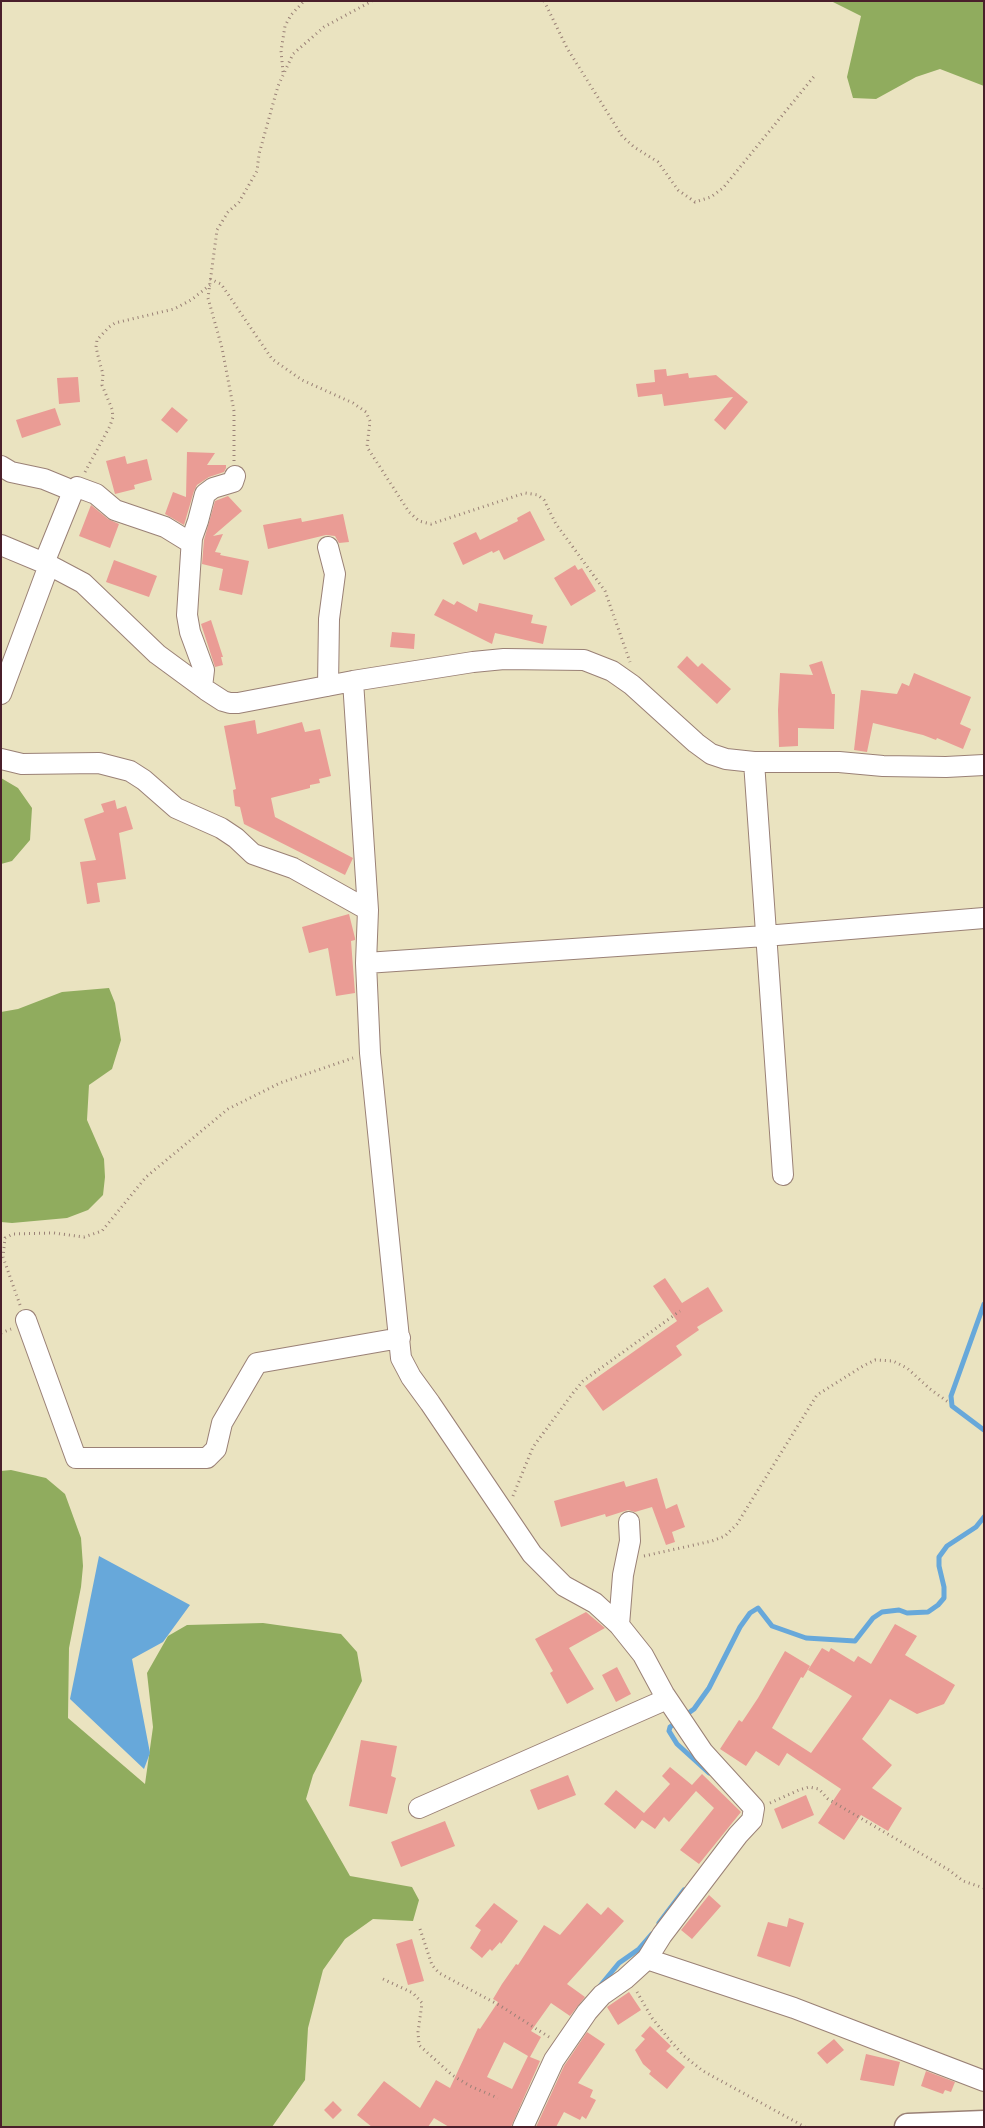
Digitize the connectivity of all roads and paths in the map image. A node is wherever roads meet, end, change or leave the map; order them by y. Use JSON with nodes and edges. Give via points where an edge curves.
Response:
{"nodes":[{"id":1,"x":304,"y":1,"type":"edge"},
{"id":2,"x":372,"y":1,"type":"edge"},
{"id":3,"x":544,"y":1,"type":"edge"},
{"id":4,"x":283,"y":73,"type":"junction"},
{"id":5,"x":816,"y":74,"type":"dead end"},
{"id":6,"x":210,"y":279,"type":"junction"},
{"id":7,"x":210,"y":285,"type":"junction"},
{"id":8,"x":1,"y":466,"type":"edge"},
{"id":9,"x":234,"y":476,"type":"joint"},
{"id":10,"x":77,"y":488,"type":"joint"},
{"id":11,"x":191,"y":543,"type":"junction"},
{"id":12,"x":1,"y":545,"type":"edge"},
{"id":13,"x":328,"y":547,"type":"dead end"},
{"id":14,"x":46,"y":564,"type":"junction"},
{"id":15,"x":353,"y":681,"type":"junction"},
{"id":16,"x":632,"y":685,"type":"junction"},
{"id":17,"x":328,"y":686,"type":"junction"},
{"id":18,"x":202,"y":687,"type":"junction"},
{"id":19,"x":1,"y":694,"type":"edge"},
{"id":20,"x":1,"y":759,"type":"edge"},
{"id":21,"x":754,"y":762,"type":"junction"},
{"id":22,"x":984,"y":765,"type":"edge"},
{"id":23,"x":368,"y":910,"type":"junction"},
{"id":24,"x":984,"y":918,"type":"edge"},
{"id":25,"x":765,"y":936,"type":"junction"},
{"id":26,"x":366,"y":963,"type":"junction"},
{"id":27,"x":370,"y":1053,"type":"junction"},
{"id":28,"x":783,"y":1175,"type":"dead end"},
{"id":29,"x":680,"y":1312,"type":"dead end"},
{"id":30,"x":26,"y":1320,"type":"junction"},
{"id":31,"x":1,"y":1333,"type":"edge"},
{"id":32,"x":400,"y":1338,"type":"junction"},
{"id":33,"x":948,"y":1402,"type":"dead end"},
{"id":34,"x":505,"y":1515,"type":"junction"},
{"id":35,"x":629,"y":1522,"type":"dead end"},
{"id":36,"x":626,"y":1560,"type":"junction"},
{"id":37,"x":619,"y":1625,"type":"junction"},
{"id":38,"x":667,"y":1699,"type":"junction"},
{"id":39,"x":419,"y":1808,"type":"dead end"},
{"id":40,"x":754,"y":1811,"type":"junction"},
{"id":41,"x":984,"y":1888,"type":"edge"},
{"id":42,"x":420,"y":1928,"type":"dead end"},
{"id":43,"x":647,"y":1959,"type":"junction"},
{"id":44,"x":628,"y":1976,"type":"junction"},
{"id":45,"x":383,"y":1979,"type":"dead end"},
{"id":46,"x":564,"y":2047,"type":"junction"},
{"id":47,"x":984,"y":2081,"type":"edge"},
{"id":48,"x":498,"y":2098,"type":"dead end"},
{"id":49,"x":984,"y":2124,"type":"edge"},
{"id":50,"x":523,"y":2127,"type":"edge"},
{"id":51,"x":805,"y":2127,"type":"edge"},
{"id":52,"x":908,"y":2127,"type":"edge"}],
"edges":[{"from":1,"to":4,"type":"path","via":[[285,26],[281,51]]},
{"from":2,"to":4,"type":"path","via":[[311,37],[293,54]]},
{"from":3,"to":5,"type":"path","via":[[567,48],[622,136],[658,162],[678,190],[695,202],[711,197],[723,188]]},
{"from":4,"to":6,"type":"path","via":[[256,171],[218,230]]},
{"from":6,"to":7,"type":"path"},
{"from":6,"to":16,"type":"path","via":[[221,284],[272,359],[302,380],[366,412],[370,421],[367,447],[409,512],[419,521],[431,524],[525,493],[538,495],[544,500],[556,524],[605,591],[630,659]]},
{"from":7,"to":9,"type":"path","via":[[210,309],[222,348],[234,411]]},
{"from":7,"to":10,"type":"path","via":[[174,309],[115,323],[97,340],[102,386],[113,417]]},
{"from":8,"to":14,"type":"street","via":[[11,472],[44,479],[72,494]]},
{"from":9,"to":11,"type":"street","via":[[233,482],[205,494]]},
{"from":10,"to":11,"type":"street","via":[[96,494],[115,510],[165,527]]},
{"from":11,"to":18,"type":"street","via":[[186,606],[190,632],[204,670]]},
{"from":12,"to":14,"type":"street"},
{"from":13,"to":17,"type":"street","via":[[335,574],[329,619]]},
{"from":14,"to":18,"type":"street","via":[[83,583],[157,654]]},
{"from":14,"to":19,"type":"street"},
{"from":15,"to":16,"type":"street","via":[[504,658],[537,658],[584,660],[612,671]]},
{"from":15,"to":17,"type":"street"},
{"from":15,"to":23,"type":"street"},
{"from":16,"to":21,"type":"street","via":[[678,729],[711,754]]},
{"from":17,"to":18,"type":"street","via":[[238,704],[223,701]]},
{"from":20,"to":23,"type":"street","via":[[22,764],[99,764],[130,771],[176,808],[221,828],[253,854],[293,868]]},
{"from":21,"to":22,"type":"street"},
{"from":21,"to":25,"type":"street"},
{"from":23,"to":26,"type":"street"},
{"from":24,"to":25,"type":"street"},
{"from":25,"to":26,"type":"street"},
{"from":25,"to":28,"type":"street"},
{"from":26,"to":27,"type":"street"},
{"from":27,"to":30,"type":"path","via":[[280,1083],[228,1109],[146,1177],[102,1231],[84,1237],[54,1233],[13,1234],[5,1238],[3,1257]]},
{"from":27,"to":32,"type":"street"},
{"from":29,"to":34,"type":"path","via":[[572,1392],[533,1448]]},
{"from":30,"to":31,"type":"path"},
{"from":30,"to":32,"type":"street","via":[[76,1458],[207,1458],[216,1449],[222,1422],[257,1363]]},
{"from":32,"to":34,"type":"street","via":[[401,1358],[411,1377]]},
{"from":33,"to":36,"type":"path","via":[[907,1368],[893,1361],[875,1360],[862,1366],[814,1399],[726,1536]]},
{"from":34,"to":37,"type":"street","via":[[547,1572],[594,1603]]},
{"from":35,"to":36,"type":"street"},
{"from":36,"to":37,"type":"street"},
{"from":37,"to":38,"type":"street","via":[[643,1655]]},
{"from":38,"to":39,"type":"street"},
{"from":38,"to":40,"type":"street","via":[[703,1752],[752,1802]]},
{"from":40,"to":41,"type":"path","via":[[799,1790],[819,1789],[828,1799],[963,1881]]},
{"from":40,"to":43,"type":"street","via":[[752,1820],[738,1834]]},
{"from":42,"to":46,"type":"path","via":[[432,1966],[443,1977],[499,2005]]},
{"from":43,"to":44,"type":"street"},
{"from":43,"to":47,"type":"street","via":[[794,2008]]},
{"from":44,"to":46,"type":"street","via":[[602,1995]]},
{"from":44,"to":51,"type":"path","via":[[652,2018],[684,2056],[703,2071]]},
{"from":45,"to":48,"type":"path","via":[[413,1993],[422,2004],[419,2045],[452,2075]]},
{"from":46,"to":50,"type":"street","via":[[554,2060]]},
{"from":49,"to":52,"type":"main road"}]}
